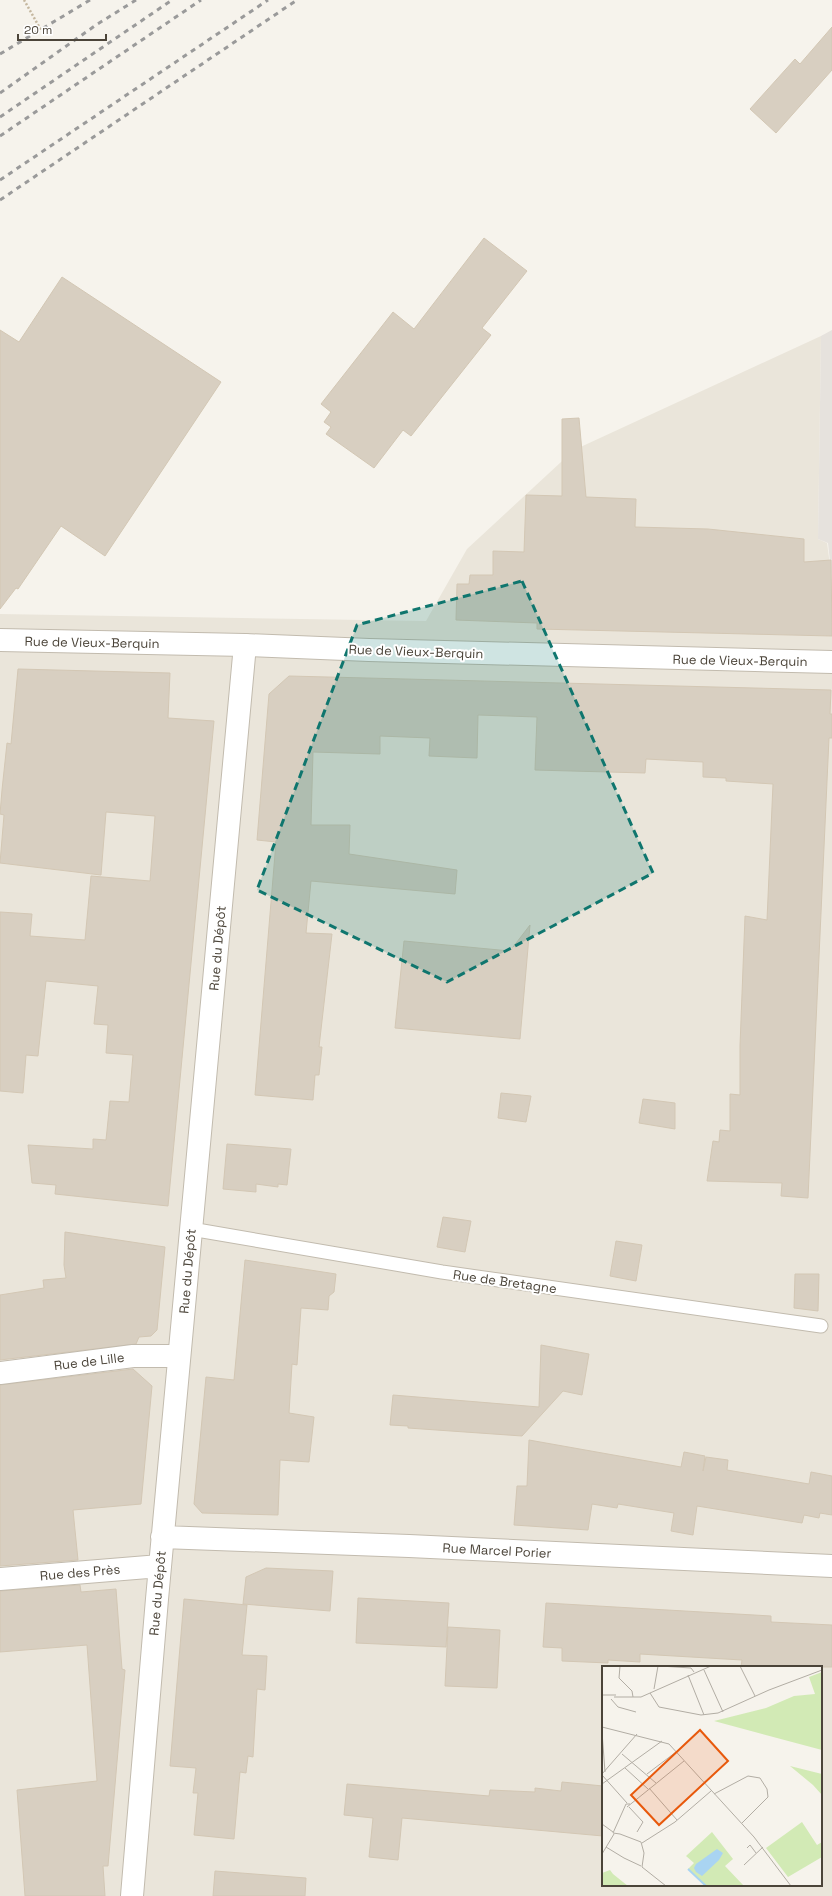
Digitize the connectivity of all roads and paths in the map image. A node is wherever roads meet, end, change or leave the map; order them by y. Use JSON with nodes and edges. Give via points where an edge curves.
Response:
{"nodes":[{"id":1,"x":24,"y":0,"type":"edge"},
{"id":2,"x":41,"y":30,"type":"dead end"},
{"id":3,"x":0,"y":640,"type":"edge"},
{"id":4,"x":245,"y":645,"type":"junction"},
{"id":5,"x":832,"y":662,"type":"edge"},
{"id":6,"x":191,"y":1229,"type":"junction"},
{"id":7,"x":821,"y":1326,"type":"dead end"},
{"id":8,"x":179,"y":1356,"type":"junction"},
{"id":9,"x":0,"y":1373,"type":"edge"},
{"id":10,"x":162,"y":1537,"type":"junction"},
{"id":11,"x":160,"y":1566,"type":"junction"},
{"id":12,"x":832,"y":1566,"type":"edge"},
{"id":13,"x":0,"y":1579,"type":"edge"},
{"id":14,"x":132,"y":1896,"type":"edge"}],
"edges":[{"from":1,"to":2,"type":"path"},
{"from":3,"to":4,"type":"street","name":"Rue de Vieux-Berquin"},
{"from":4,"to":5,"type":"street","name":"Rue de Vieux-Berquin"},
{"from":4,"to":6,"type":"street","name":"Rue du Dépôt"},
{"from":6,"to":7,"type":"lane","name":"Rue de Bretagne","via":[[442,1272]]},
{"from":6,"to":8,"type":"street","name":"Rue du Dépôt"},
{"from":8,"to":9,"type":"street","name":"Rue de Lille","via":[[133,1356]]},
{"from":8,"to":10,"type":"street","name":"Rue du Dépôt"},
{"from":10,"to":11,"type":"street","name":"Rue du Dépôt"},
{"from":10,"to":12,"type":"street","name":"Rue Marcel Porier"},
{"from":11,"to":13,"type":"street","name":"Rue des Près"},
{"from":11,"to":14,"type":"street","name":"Rue du Dépôt"}]}
